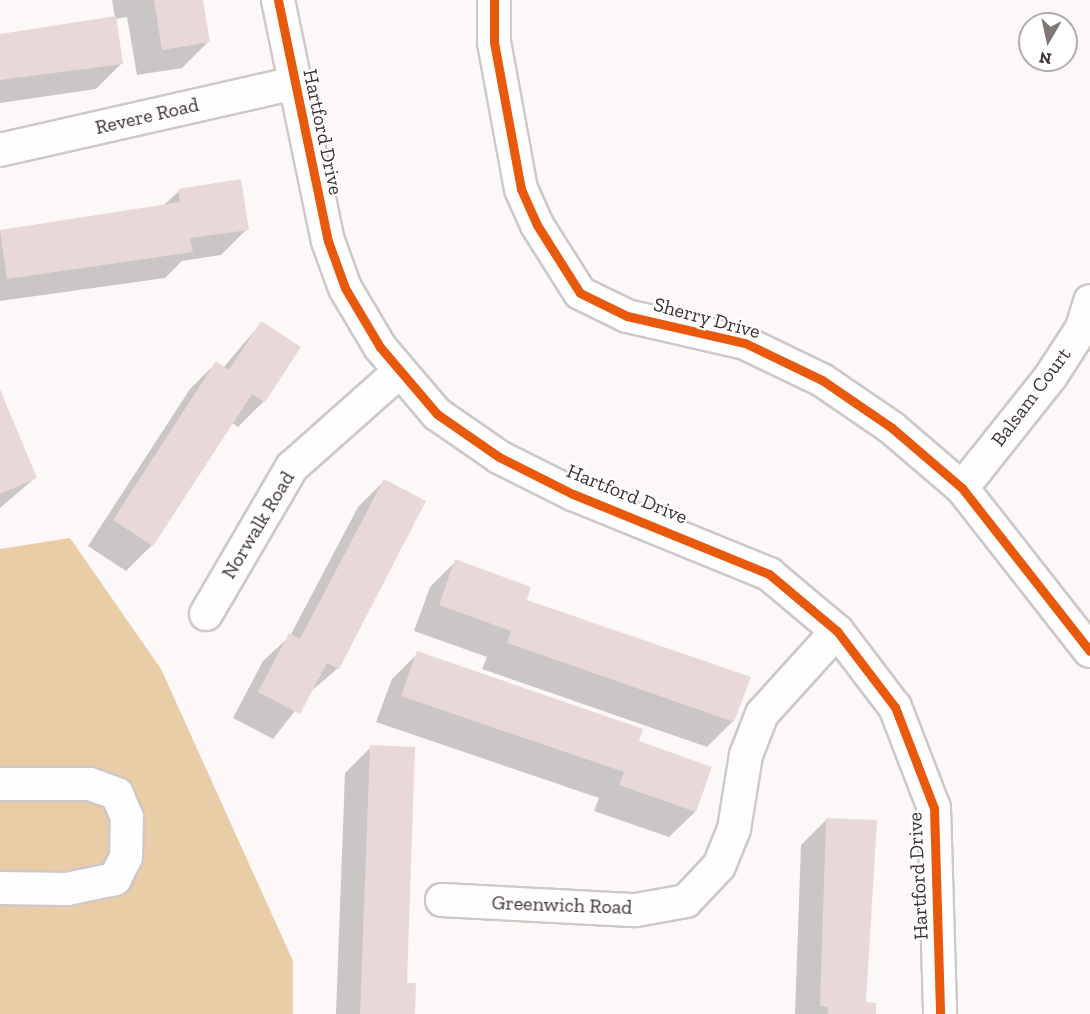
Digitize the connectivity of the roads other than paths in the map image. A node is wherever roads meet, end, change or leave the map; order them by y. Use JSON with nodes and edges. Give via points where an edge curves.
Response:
{"nodes":[{"id":1,"x":278,"y":0,"type":"edge"},
{"id":2,"x":494,"y":0,"type":"edge"},
{"id":3,"x":295,"y":83,"type":"junction"},
{"id":4,"x":0,"y":150,"type":"edge"},
{"id":5,"x":1090,"y":301,"type":"edge"},
{"id":6,"x":400,"y":371,"type":"junction"},
{"id":7,"x":962,"y":488,"type":"junction"},
{"id":8,"x":206,"y":614,"type":"dead end"},
{"id":9,"x":837,"y":631,"type":"junction"},
{"id":10,"x":1090,"y":651,"type":"edge"},
{"id":11,"x":0,"y":784,"type":"edge"},
{"id":12,"x":0,"y":888,"type":"edge"},
{"id":13,"x":442,"y":900,"type":"dead end"},
{"id":14,"x":940,"y":1014,"type":"edge"}],
"edges":[{"from":1,"to":3,"type":"street","name":"Hartford Drive"},
{"from":2,"to":7,"type":"street","name":"Sherry Drive","via":[[494,42],[521,189],[537,225],[580,293],[627,316],[745,343],[822,380],[892,428]]},
{"from":3,"to":4,"type":"street","name":"Revere Road"},
{"from":3,"to":6,"type":"street","name":"Hartford Drive","via":[[328,241],[345,288]]},
{"from":5,"to":7,"type":"street","name":"Balsam Court","via":[[1082,328],[1051,376]]},
{"from":6,"to":8,"type":"street","name":"Norwalk Road","via":[[292,467]]},
{"from":6,"to":9,"type":"street","name":"Hartford Drive","via":[[437,414],[500,457],[770,574]]},
{"from":7,"to":10,"type":"street","name":"Sherry Drive"},
{"from":9,"to":13,"type":"street","name":"Greenwich Road","via":[[762,714],[746,755],[734,829],[719,866],[686,901],[636,910]]},
{"from":9,"to":14,"type":"street","name":"Hartford Drive","via":[[895,707],[934,808],[941,896]]},
{"from":11,"to":12,"type":"street","via":[[90,784],[117,794],[127,817],[126,857],[115,879],[67,889]]}]}
